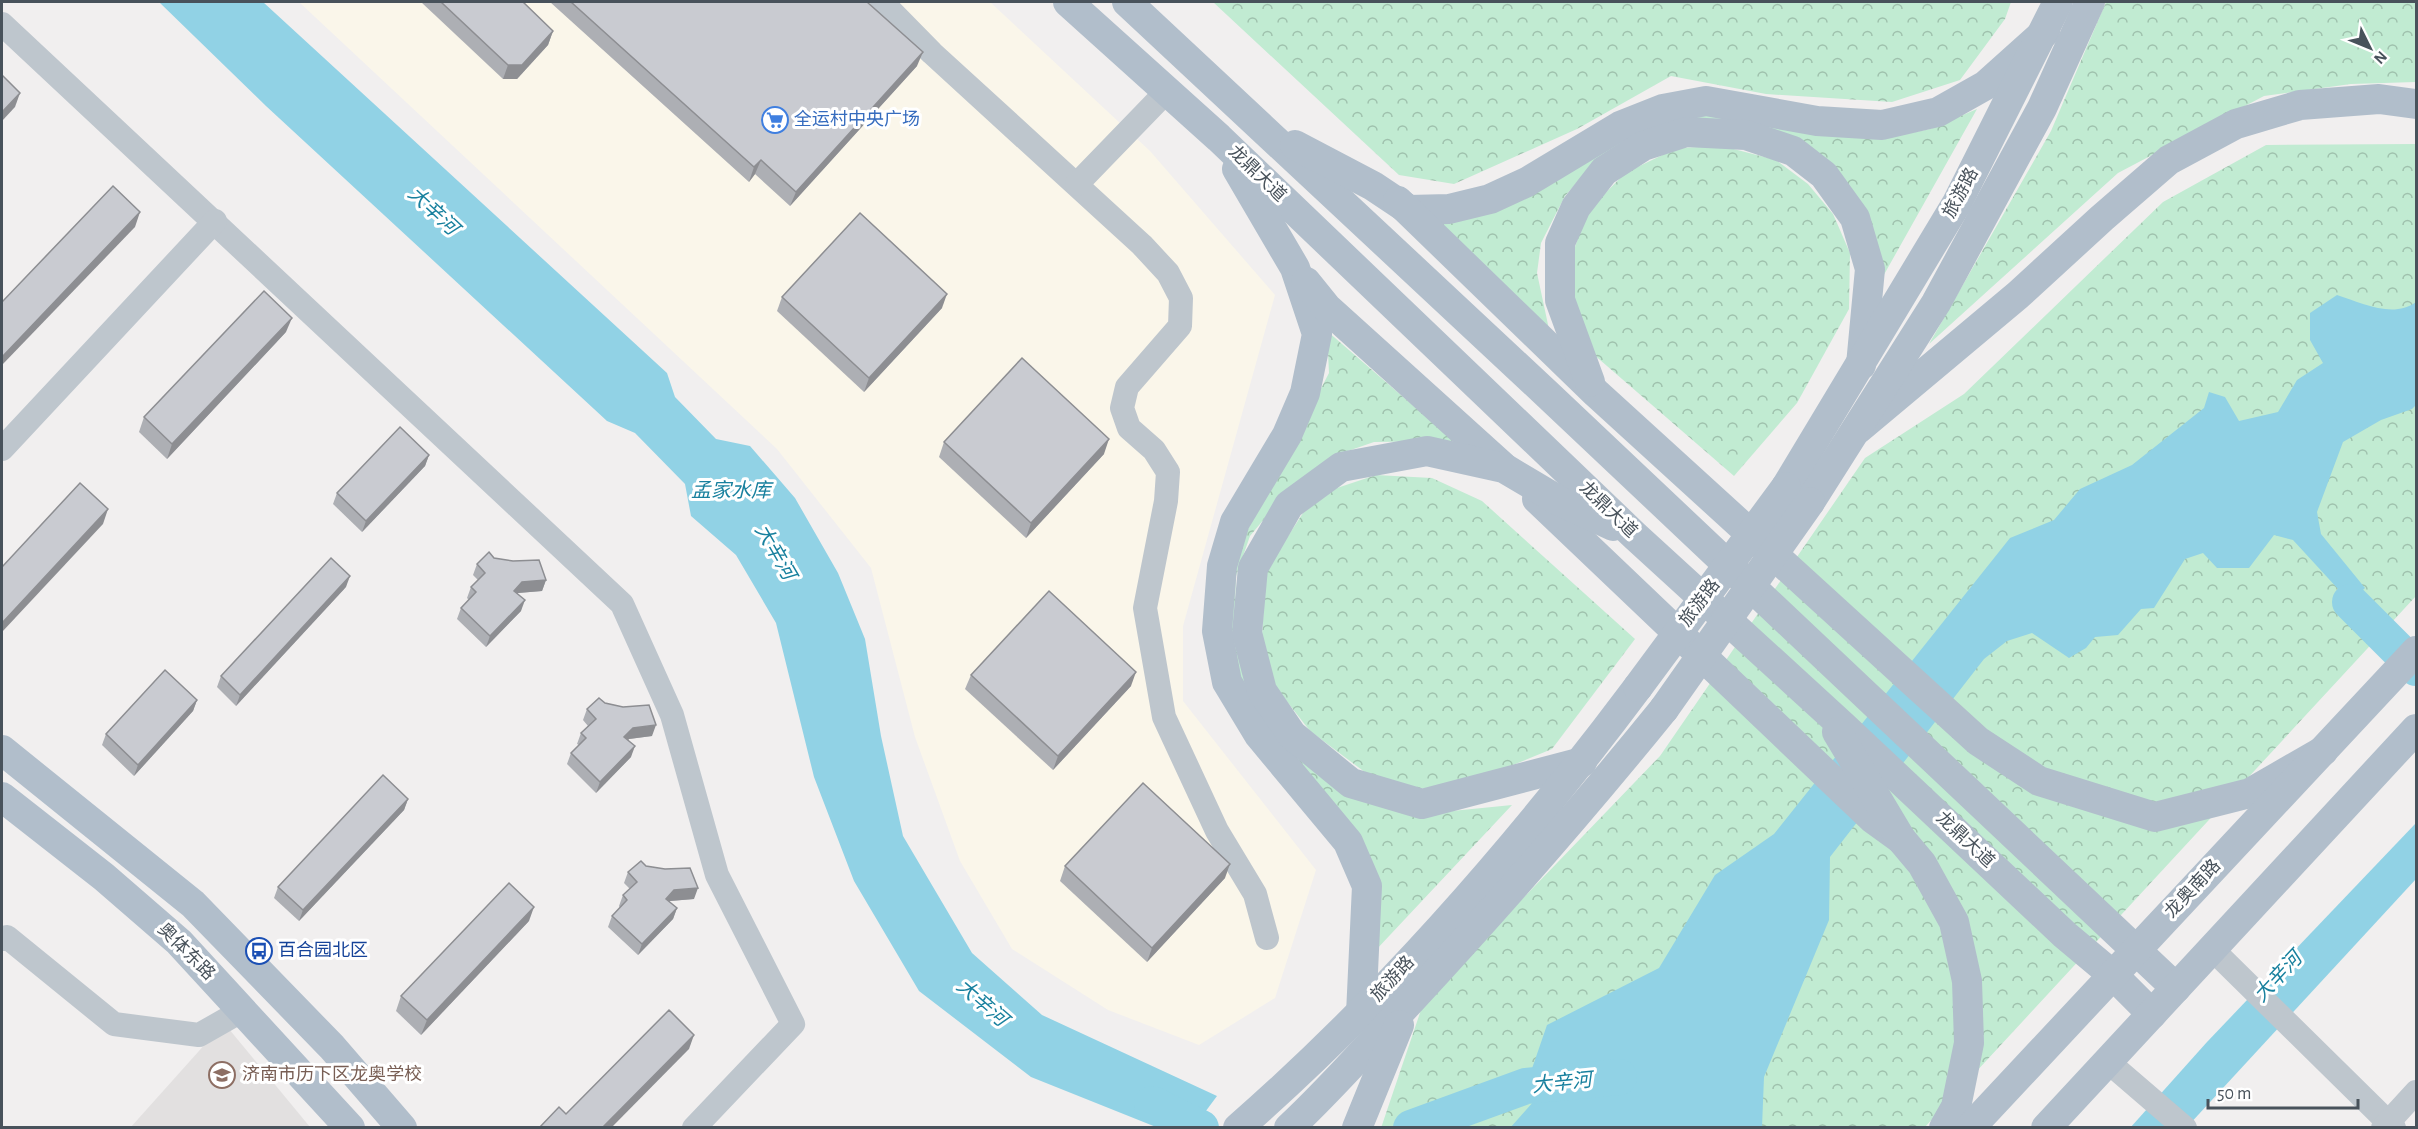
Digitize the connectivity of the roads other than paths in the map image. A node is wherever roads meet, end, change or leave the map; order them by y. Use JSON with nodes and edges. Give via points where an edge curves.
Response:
{"nodes":[{"id":1,"x":882,"y":2,"type":"edge"},
{"id":2,"x":1068,"y":2,"type":"edge"},
{"id":3,"x":1127,"y":2,"type":"edge"},
{"id":4,"x":2058,"y":2,"type":"edge"},
{"id":5,"x":2090,"y":2,"type":"edge"},
{"id":6,"x":2,"y":24,"type":"edge"},
{"id":7,"x":2045,"y":32,"type":"junction"},
{"id":8,"x":1167,"y":90,"type":"junction"},
{"id":9,"x":2416,"y":104,"type":"edge"},
{"id":10,"x":1246,"y":114,"type":"junction"},
{"id":11,"x":1219,"y":138,"type":"junction"},
{"id":12,"x":1077,"y":184,"type":"junction"},
{"id":13,"x":1398,"y":201,"type":"junction"},
{"id":14,"x":215,"y":221,"type":"junction"},
{"id":15,"x":1295,"y":268,"type":"junction"},
{"id":16,"x":1861,"y":364,"type":"junction"},
{"id":17,"x":1596,"y":393,"type":"junction"},
{"id":18,"x":1858,"y":429,"type":"junction"},
{"id":19,"x":2,"y":448,"type":"edge"},
{"id":20,"x":1504,"y":468,"type":"junction"},
{"id":21,"x":1798,"y":495,"type":"junction"},
{"id":22,"x":1670,"y":512,"type":"junction"},
{"id":23,"x":1635,"y":536,"type":"junction"},
{"id":24,"x":2416,"y":651,"type":"edge"},
{"id":25,"x":1858,"y":683,"type":"junction"},
{"id":26,"x":1946,"y":721,"type":"junction"},
{"id":27,"x":1842,"y":732,"type":"junction"},
{"id":28,"x":2413,"y":733,"type":"edge"},
{"id":29,"x":2,"y":750,"type":"edge"},
{"id":30,"x":2323,"y":751,"type":"junction"},
{"id":31,"x":1582,"y":762,"type":"junction"},
{"id":32,"x":2,"y":797,"type":"edge"},
{"id":33,"x":1876,"y":811,"type":"junction"},
{"id":34,"x":1267,"y":938,"type":"dead end"},
{"id":35,"x":2,"y":939,"type":"edge"},
{"id":36,"x":2211,"y":948,"type":"junction"},
{"id":37,"x":2136,"y":950,"type":"junction"},
{"id":38,"x":2114,"y":976,"type":"junction"},
{"id":39,"x":2176,"y":988,"type":"junction"},
{"id":40,"x":1406,"y":1005,"type":"junction"},
{"id":41,"x":243,"y":1010,"type":"junction"},
{"id":42,"x":1361,"y":1014,"type":"junction"},
{"id":43,"x":2152,"y":1014,"type":"junction"},
{"id":44,"x":2108,"y":1061,"type":"junction"},
{"id":45,"x":2416,"y":1092,"type":"edge"},
{"id":46,"x":1360,"y":1120,"type":"edge"},
{"id":47,"x":2389,"y":1126,"type":"edge"},
{"id":48,"x":350,"y":1128,"type":"edge"},
{"id":49,"x":402,"y":1128,"type":"edge"},
{"id":50,"x":694,"y":1128,"type":"edge"},
{"id":51,"x":1238,"y":1128,"type":"edge"},
{"id":52,"x":1289,"y":1128,"type":"edge"},
{"id":53,"x":1944,"y":1128,"type":"edge"},
{"id":54,"x":1970,"y":1128,"type":"edge"},
{"id":55,"x":2046,"y":1128,"type":"edge"},
{"id":56,"x":2185,"y":1128,"type":"edge"}],
"edges":[{"from":1,"to":12,"type":"street","via":[[932,53]]},
{"from":2,"to":8,"type":"main road","name":"龙鼎大道"},
{"from":3,"to":10,"type":"main road","name":"龙鼎大道"},
{"from":4,"to":7,"type":"main road","name":"旅游路"},
{"from":5,"to":18,"type":"main road","name":"旅游路","via":[[2036,118],[1936,303]]},
{"from":6,"to":14,"type":"street"},
{"from":7,"to":13,"type":"main road","via":[[1986,85],[1938,112],[1882,125],[1817,121],[1706,101],[1663,109],[1620,126],[1527,182],[1490,199],[1449,209],[1409,210]]},
{"from":7,"to":16,"type":"main road","name":"旅游路","via":[[1958,203]]},
{"from":8,"to":11,"type":"main road","name":"龙鼎大道"},
{"from":8,"to":12,"type":"street"},
{"from":9,"to":18,"type":"main road","via":[[2379,99],[2300,105],[2236,124],[2169,160],[2018,295]]},
{"from":10,"to":13,"type":"main road","via":[[1301,149]]},
{"from":10,"to":22,"type":"main road","name":"龙鼎大道"},
{"from":11,"to":15,"type":"main road"},
{"from":11,"to":23,"type":"main road","name":"龙鼎大道"},
{"from":12,"to":34,"type":"street","via":[[1168,273],[1181,298],[1180,326],[1127,387],[1122,408],[1130,428],[1154,450],[1168,471],[1145,608],[1164,717],[1217,831],[1255,894]]},
{"from":13,"to":17,"type":"main road"},
{"from":14,"to":19,"type":"street"},
{"from":14,"to":50,"type":"street","via":[[622,603],[672,715],[717,875],[793,1024]]},
{"from":15,"to":20,"type":"main road","via":[[1327,308]]},
{"from":15,"to":42,"type":"main road","via":[[1317,334],[1305,393],[1287,435],[1235,522],[1222,566],[1217,632],[1227,682],[1258,735],[1348,842],[1367,886]]},
{"from":16,"to":17,"type":"main road","via":[[1870,269],[1855,218],[1824,175],[1792,151],[1746,135],[1686,132],[1643,146],[1604,171],[1576,207],[1560,243],[1560,300]]},
{"from":16,"to":21,"type":"main road","name":"旅游路"},
{"from":17,"to":22,"type":"main road"},
{"from":17,"to":26,"type":"main road","via":[[1893,661]]},
{"from":18,"to":21,"type":"main road","name":"旅游路"},
{"from":20,"to":23,"type":"main road","via":[[1562,502]]},
{"from":20,"to":31,"type":"main road","via":[[1427,451],[1341,467],[1289,505],[1253,568],[1247,633],[1259,680],[1262,691],[1292,735],[1352,783],[1422,804]]},
{"from":20,"to":33,"type":"main road","via":[[1815,760]]},
{"from":21,"to":31,"type":"main road","name":"旅游路","bridge":true,"via":[[1638,687]]},
{"from":21,"to":40,"type":"main road","name":"旅游路","bridge":true,"via":[[1664,709],[1494,911]]},
{"from":22,"to":25,"type":"main road","name":"龙鼎大道"},
{"from":23,"to":27,"type":"main road","name":"龙鼎大道","via":[[1818,705]]},
{"from":24,"to":30,"type":"main road","name":"龙奥南路"},
{"from":25,"to":26,"type":"main road"},
{"from":25,"to":37,"type":"main road","name":"龙鼎大道"},
{"from":26,"to":30,"type":"main road","via":[[2039,781],[2155,817],[2250,793]]},
{"from":27,"to":33,"type":"main road"},
{"from":27,"to":38,"type":"main road","name":"龙鼎大道","via":[[1901,780],[2065,935]]},
{"from":28,"to":36,"type":"main road"},
{"from":29,"to":49,"type":"main road","via":[[192,904],[332,1047]]},
{"from":30,"to":37,"type":"main road","name":"龙奥南路"},
{"from":31,"to":42,"type":"main road","name":"旅游路","via":[[1472,894]]},
{"from":32,"to":41,"type":"main road","name":"奥体东路","via":[[179,942]]},
{"from":33,"to":53,"type":"main road","via":[[1922,864],[1954,922],[1967,981],[1969,1043],[1956,1107]]},
{"from":35,"to":41,"type":"street","via":[[7,937],[114,1024],[199,1035]]},
{"from":36,"to":39,"type":"main road"},
{"from":36,"to":47,"type":"street"},
{"from":37,"to":38,"type":"main road","name":"龙奥南路"},
{"from":37,"to":39,"type":"main road","name":"龙鼎大道"},
{"from":38,"to":43,"type":"main road","name":"龙鼎大道"},
{"from":38,"to":54,"type":"main road","name":"龙奥南路"},
{"from":39,"to":43,"type":"main road"},
{"from":40,"to":46,"type":"main road"},
{"from":40,"to":52,"type":"main road","name":"旅游路","via":[[1335,1085]]},
{"from":41,"to":48,"type":"main road","name":"奥体东路"},
{"from":42,"to":51,"type":"main road","name":"旅游路"},
{"from":43,"to":44,"type":"main road"},
{"from":44,"to":55,"type":"main road"},
{"from":44,"to":56,"type":"street"},
{"from":45,"to":47,"type":"street"}]}
